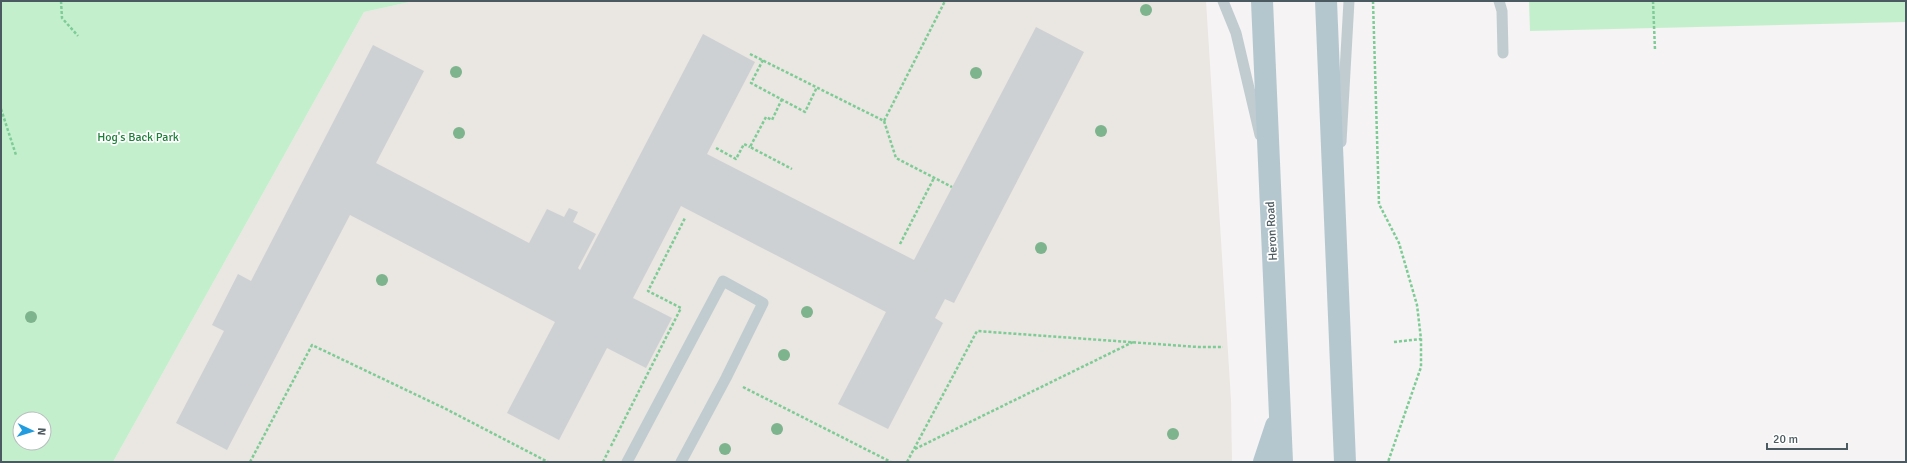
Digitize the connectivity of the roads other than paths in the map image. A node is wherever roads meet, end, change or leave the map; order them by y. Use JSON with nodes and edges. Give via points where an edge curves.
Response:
{"nodes":[{"id":1,"x":1223,"y":1,"type":"edge"},
{"id":2,"x":1262,"y":1,"type":"edge"},
{"id":3,"x":1326,"y":1,"type":"edge"},
{"id":4,"x":1349,"y":1,"type":"edge"},
{"id":5,"x":1508,"y":1,"type":"edge"},
{"id":6,"x":1501,"y":6,"type":"edge"},
{"id":7,"x":1503,"y":53,"type":"dead end"},
{"id":8,"x":1270,"y":182,"type":"junction"},
{"id":9,"x":1336,"y":234,"type":"junction"},
{"id":10,"x":1281,"y":410,"type":"junction"},
{"id":11,"x":627,"y":462,"type":"edge"},
{"id":12,"x":681,"y":462,"type":"edge"},
{"id":13,"x":1264,"y":462,"type":"edge"},
{"id":14,"x":1282,"y":462,"type":"edge"},
{"id":15,"x":1345,"y":462,"type":"edge"}],
"edges":[{"from":1,"to":8,"type":"lane","via":[[1236,33]]},
{"from":2,"to":8,"type":"main road","name":"Heron Road"},
{"from":3,"to":9,"type":"main road"},
{"from":4,"to":9,"type":"lane"},
{"from":5,"to":6,"type":"lane"},
{"from":6,"to":7,"type":"lane"},
{"from":8,"to":10,"type":"main road","name":"Heron Road"},
{"from":9,"to":15,"type":"main road"},
{"from":10,"to":13,"type":"main road"},
{"from":10,"to":14,"type":"main road","name":"Heron Road"},
{"from":11,"to":12,"type":"lane","via":[[723,281],[763,303]]}]}
